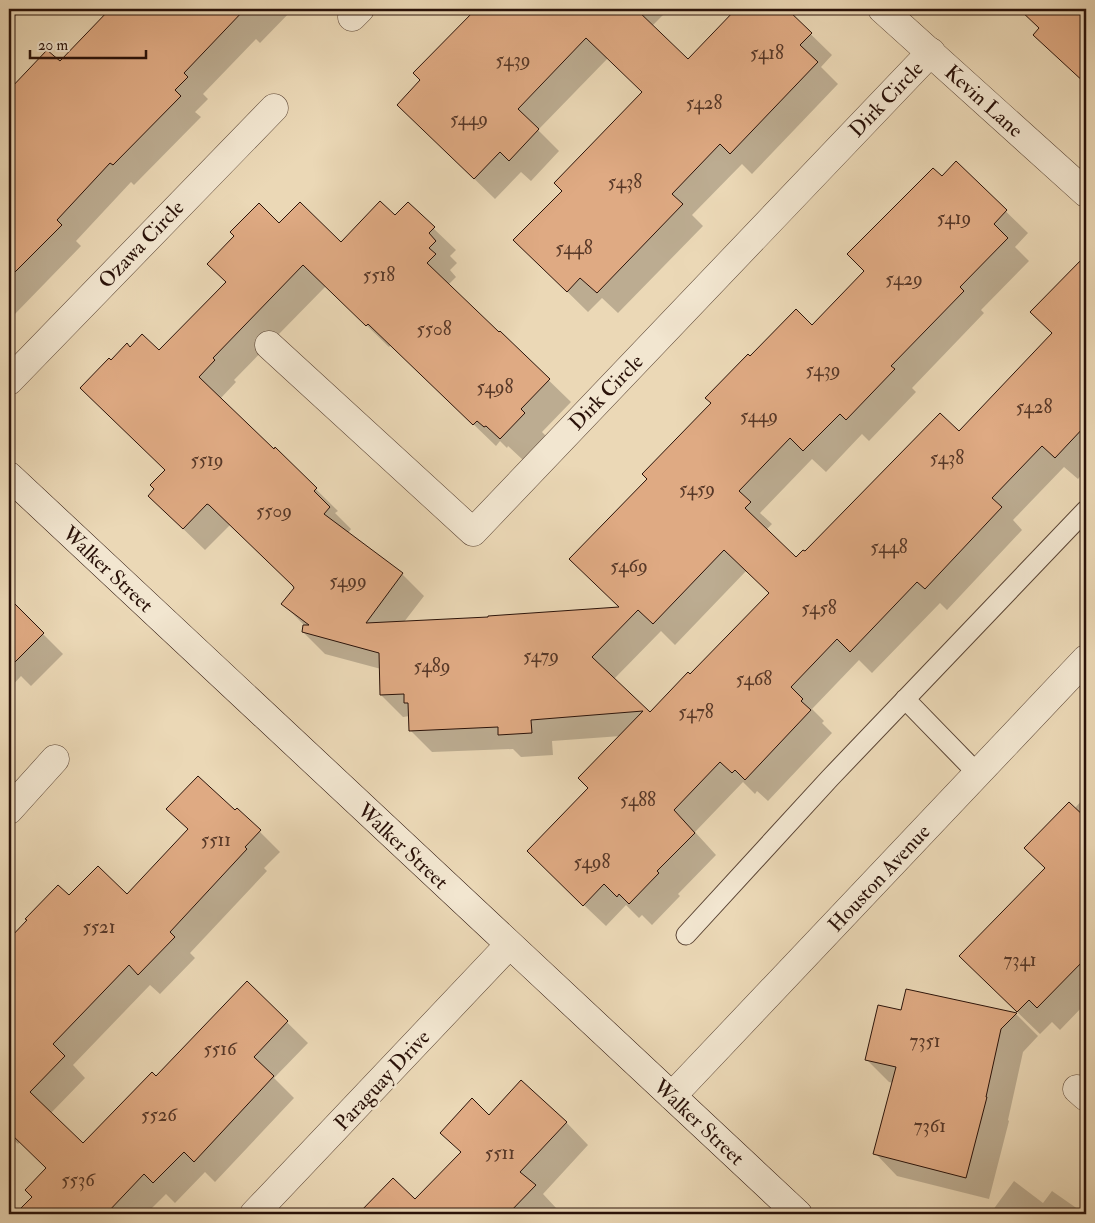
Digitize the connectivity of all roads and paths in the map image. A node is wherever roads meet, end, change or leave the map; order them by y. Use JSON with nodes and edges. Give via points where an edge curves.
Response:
{"nodes":[{"id":1,"x":882,"y":9,"type":"edge"},
{"id":2,"x":930,"y":52,"type":"junction"},
{"id":3,"x":274,"y":108,"type":"dead end"},
{"id":4,"x":1086,"y":193,"type":"edge"},
{"id":5,"x":269,"y":345,"type":"dead end"},
{"id":6,"x":9,"y":381,"type":"edge"},
{"id":7,"x":9,"y":476,"type":"edge"},
{"id":8,"x":1086,"y":510,"type":"edge"},
{"id":9,"x":1085,"y":662,"type":"edge"},
{"id":10,"x":905,"y":699,"type":"junction"},
{"id":11,"x":55,"y":759,"type":"dead end"},
{"id":12,"x":978,"y":774,"type":"junction"},
{"id":13,"x":9,"y":810,"type":"edge"},
{"id":14,"x":686,"y":935,"type":"dead end"},
{"id":15,"x":509,"y":945,"type":"junction"},
{"id":16,"x":672,"y":1096,"type":"junction"},
{"id":17,"x":254,"y":1214,"type":"edge"},
{"id":18,"x":798,"y":1214,"type":"edge"}],
"edges":[{"from":1,"to":2,"type":"street","name":"Kevin Lane"},
{"from":2,"to":4,"type":"street","name":"Kevin Lane"},
{"from":2,"to":5,"type":"street","name":"Dirk Circle","via":[[473,532]]},
{"from":3,"to":6,"type":"street","name":"Ozawa Circle"},
{"from":7,"to":15,"type":"street","name":"Walker Street"},
{"from":8,"to":10,"type":"lane"},
{"from":9,"to":12,"type":"street","name":"Houston Avenue"},
{"from":10,"to":12,"type":"lane"},
{"from":10,"to":14,"type":"lane"},
{"from":11,"to":13,"type":"street"},
{"from":12,"to":16,"type":"street","name":"Houston Avenue"},
{"from":15,"to":16,"type":"street","name":"Walker Street"},
{"from":15,"to":17,"type":"street","name":"Paraguay Drive"},
{"from":16,"to":18,"type":"street","name":"Walker Street"}]}
